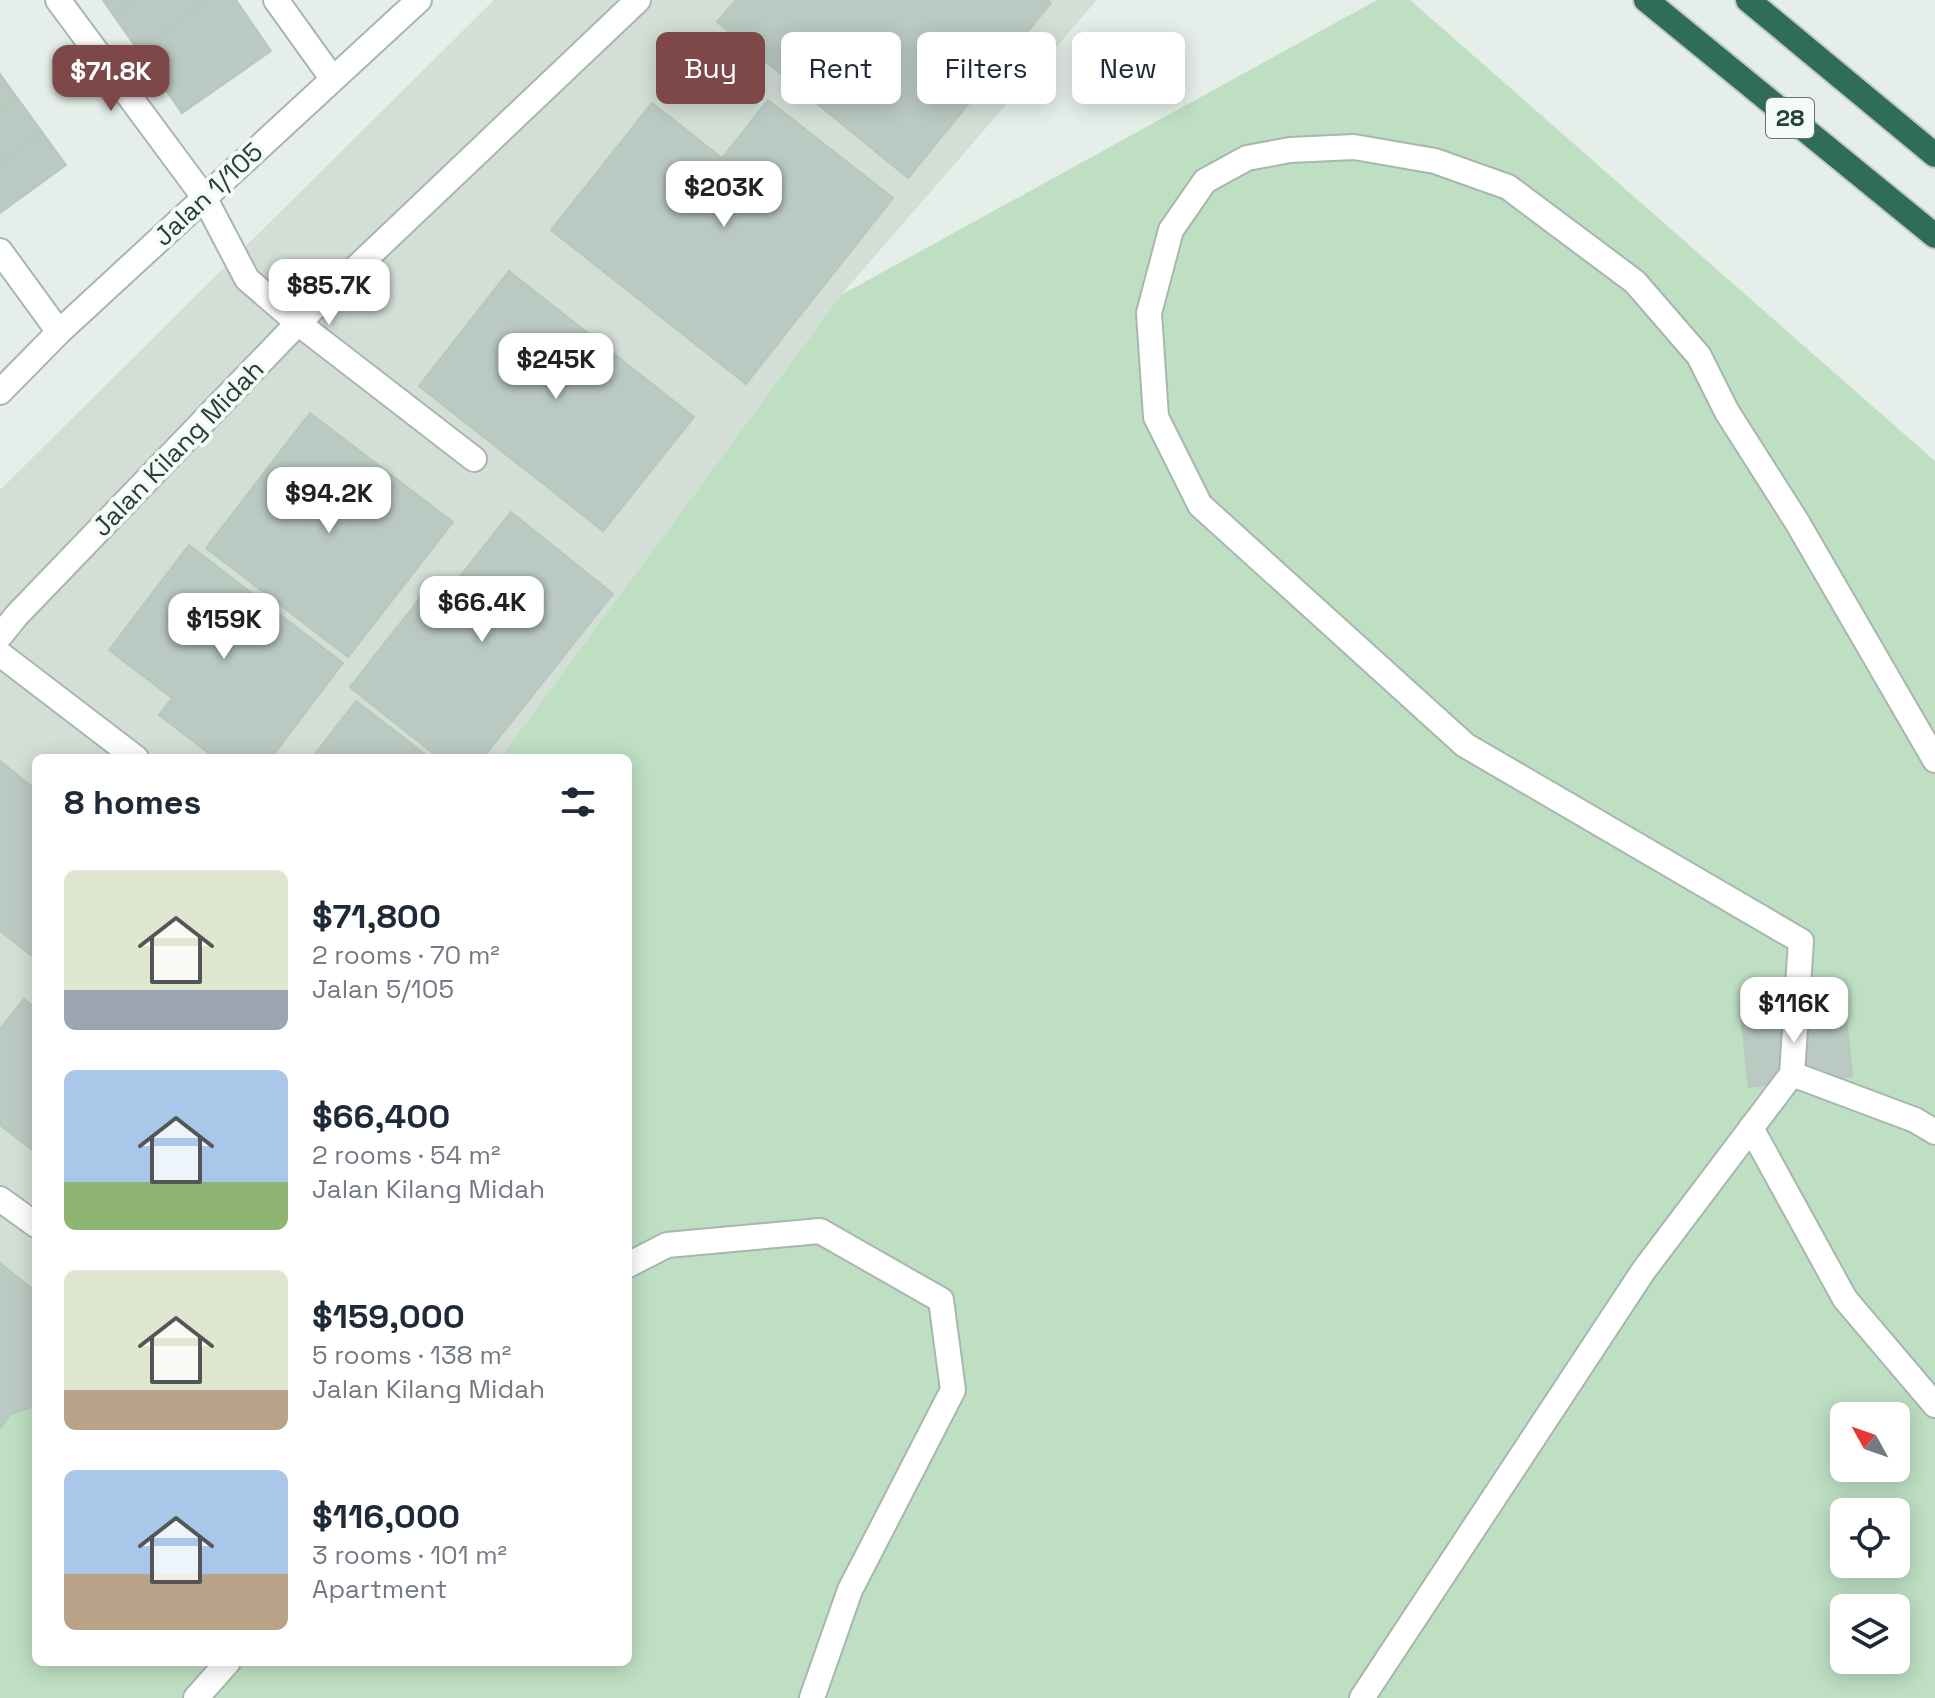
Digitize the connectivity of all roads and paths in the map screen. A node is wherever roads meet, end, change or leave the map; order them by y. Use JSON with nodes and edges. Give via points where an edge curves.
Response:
{"nodes":[{"id":1,"x":58,"y":0,"type":"edge"},
{"id":2,"x":276,"y":0,"type":"edge"},
{"id":3,"x":419,"y":0,"type":"edge"},
{"id":4,"x":638,"y":0,"type":"edge"},
{"id":5,"x":1646,"y":0,"type":"edge"},
{"id":6,"x":1748,"y":0,"type":"edge"},
{"id":7,"x":332,"y":78,"type":"junction"},
{"id":8,"x":1935,"y":155,"type":"edge"},
{"id":9,"x":204,"y":197,"type":"junction"},
{"id":10,"x":1935,"y":236,"type":"edge"},
{"id":11,"x":0,"y":251,"type":"edge"},
{"id":12,"x":298,"y":323,"type":"junction"},
{"id":13,"x":59,"y":332,"type":"junction"},
{"id":14,"x":0,"y":392,"type":"edge"},
{"id":15,"x":474,"y":459,"type":"dead end"},
{"id":16,"x":0,"y":636,"type":"edge"},
{"id":17,"x":0,"y":654,"type":"edge"},
{"id":18,"x":131,"y":754,"type":"edge"},
{"id":19,"x":1935,"y":760,"type":"edge"},
{"id":20,"x":1792,"y":1074,"type":"junction"},
{"id":21,"x":1751,"y":1128,"type":"junction"},
{"id":22,"x":1935,"y":1132,"type":"edge"},
{"id":23,"x":0,"y":1199,"type":"edge"},
{"id":24,"x":32,"y":1222,"type":"edge"},
{"id":25,"x":632,"y":1263,"type":"edge"},
{"id":26,"x":1935,"y":1405,"type":"edge"},
{"id":27,"x":224,"y":1666,"type":"edge"},
{"id":28,"x":196,"y":1698,"type":"edge"},
{"id":29,"x":812,"y":1698,"type":"edge"},
{"id":30,"x":1362,"y":1698,"type":"edge"}],
"edges":[{"from":1,"to":9,"type":"street"},
{"from":2,"to":7,"type":"street"},
{"from":3,"to":7,"type":"street","name":"Jalan 1/105"},
{"from":4,"to":12,"type":"street","name":"Jalan Kilang Midah"},
{"from":5,"to":10,"type":"highway","number":"28"},
{"from":6,"to":8,"type":"highway","number":"28"},
{"from":7,"to":9,"type":"street","name":"Jalan 1/105"},
{"from":9,"to":12,"type":"street","via":[[247,279]]},
{"from":9,"to":13,"type":"street","name":"Jalan 1/105"},
{"from":11,"to":13,"type":"street"},
{"from":12,"to":15,"type":"street"},
{"from":12,"to":16,"type":"street","name":"Jalan Kilang Midah"},
{"from":13,"to":14,"type":"street","name":"Jalan 1/105"},
{"from":17,"to":18,"type":"street"},
{"from":19,"to":20,"type":"street","via":[[1727,412],[1699,356],[1635,282],[1508,187],[1435,161],[1354,147],[1290,150],[1247,158],[1205,181],[1171,230],[1149,313],[1156,417],[1200,505],[1465,745],[1801,941]]},
{"from":20,"to":21,"type":"street"},
{"from":20,"to":22,"type":"street"},
{"from":21,"to":26,"type":"street","via":[[1845,1299]]},
{"from":21,"to":30,"type":"street","via":[[1644,1270]]},
{"from":23,"to":24,"type":"street"},
{"from":25,"to":29,"type":"street","via":[[667,1245],[820,1231],[941,1300],[953,1390],[850,1590]]},
{"from":27,"to":28,"type":"street"}]}
